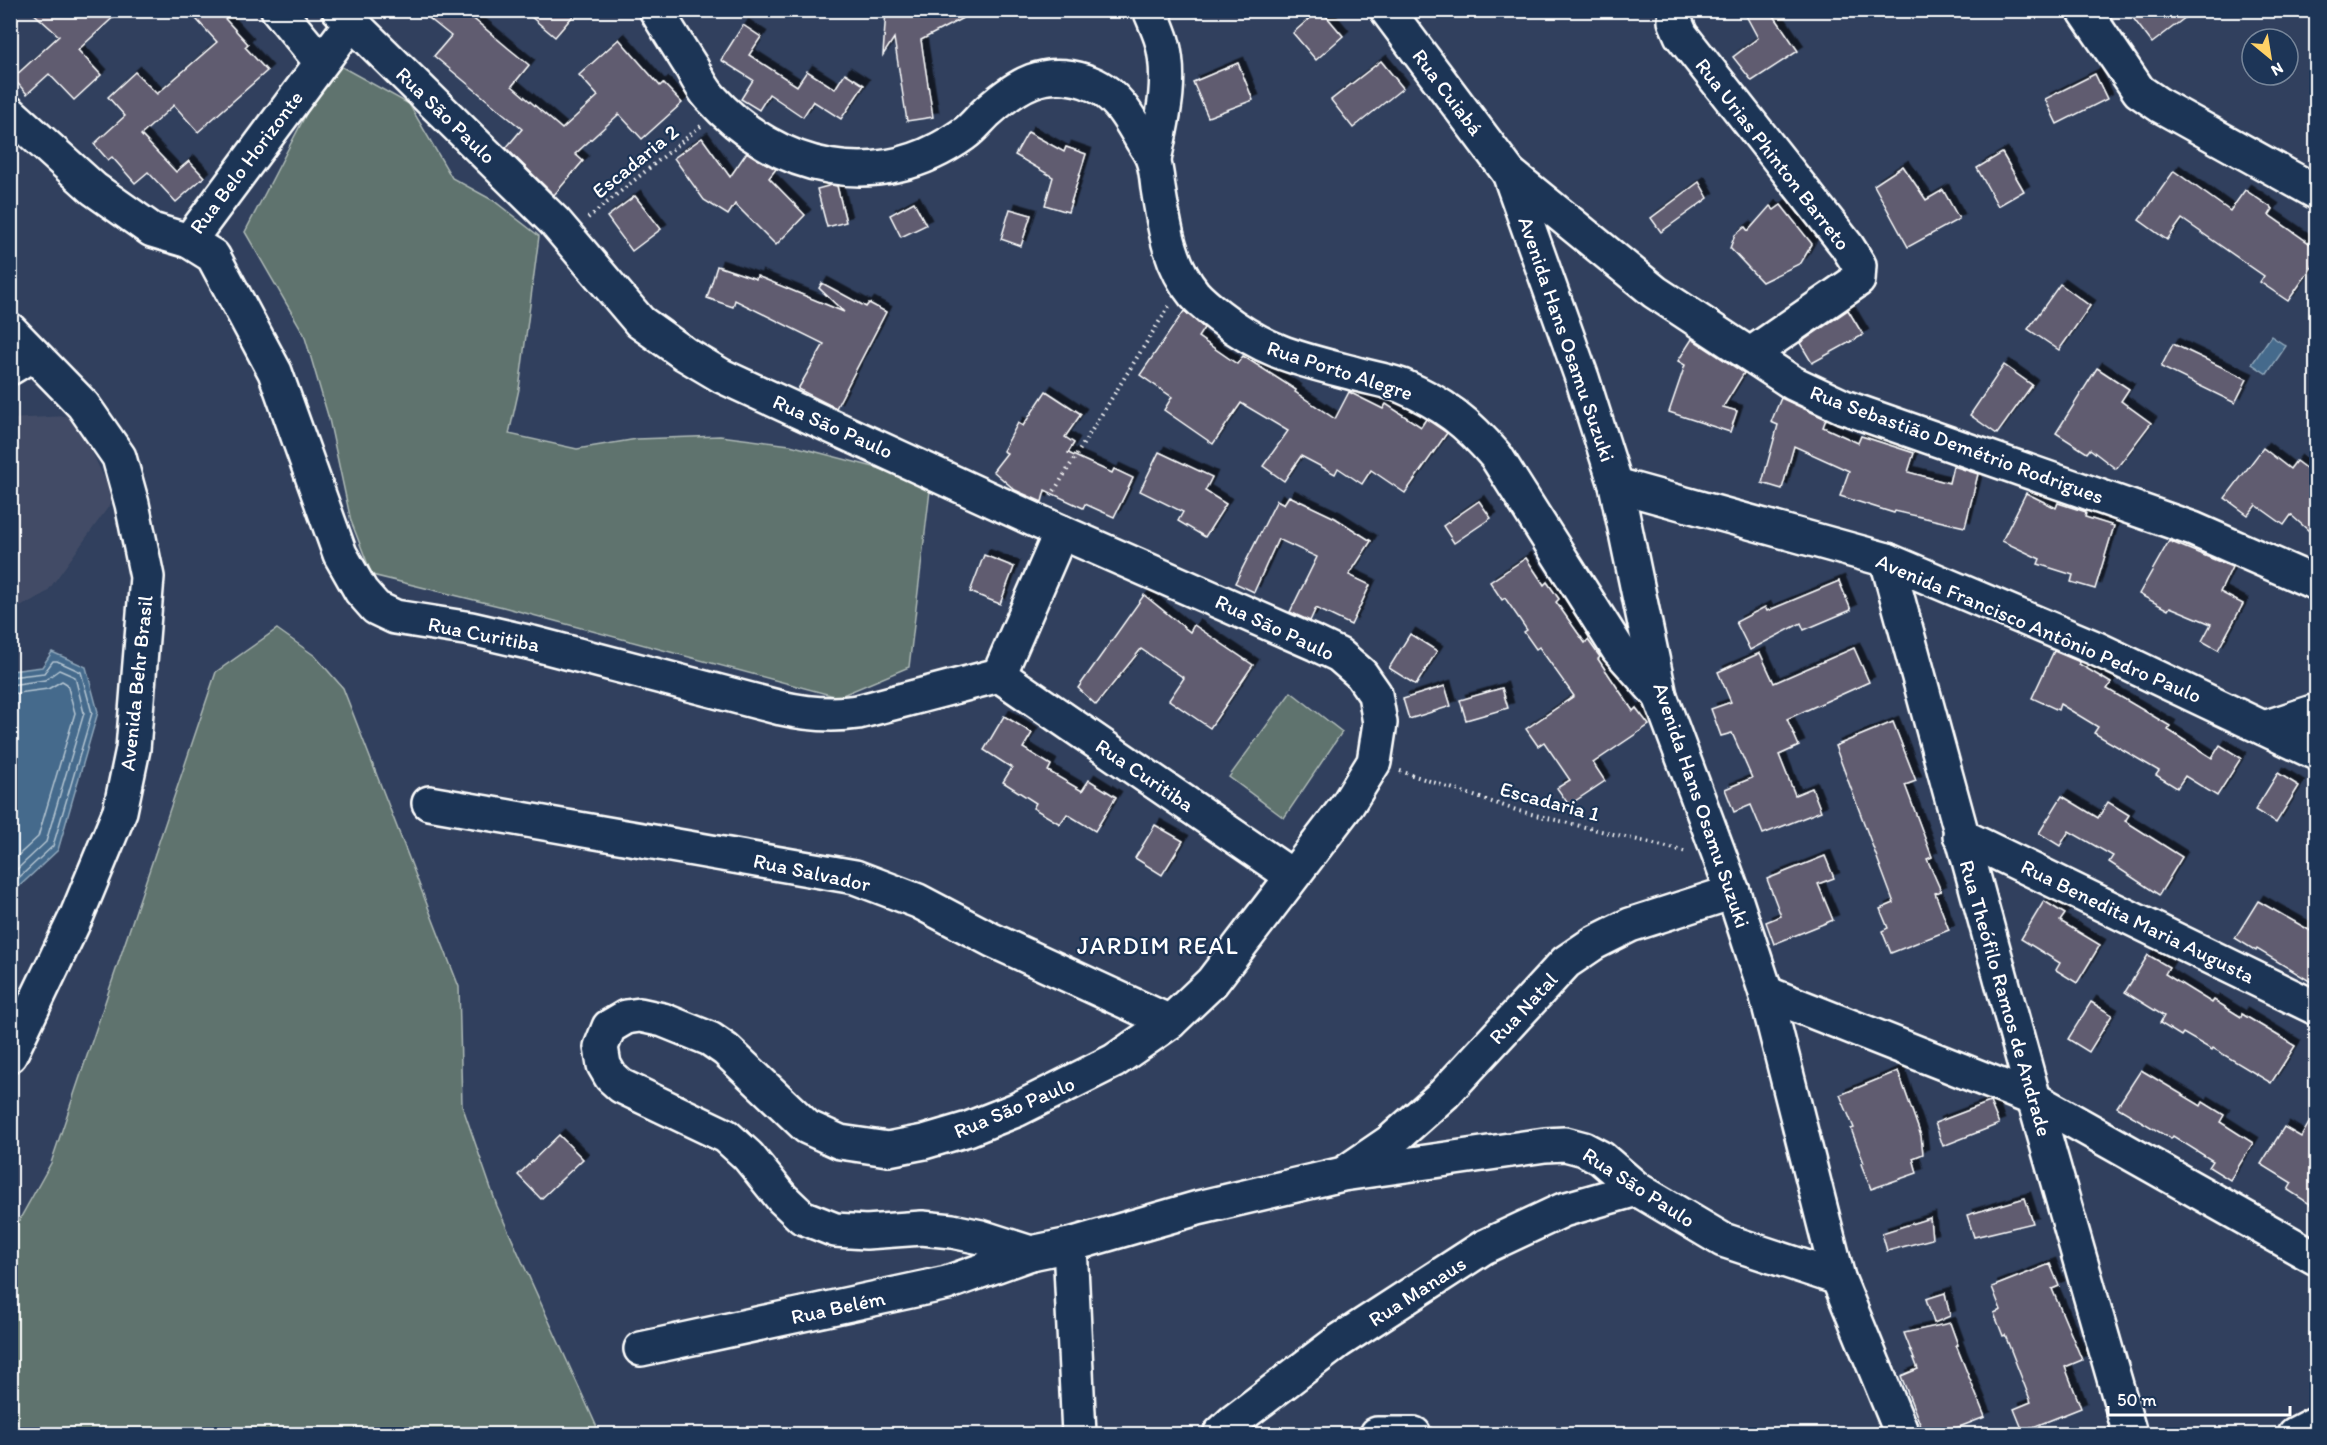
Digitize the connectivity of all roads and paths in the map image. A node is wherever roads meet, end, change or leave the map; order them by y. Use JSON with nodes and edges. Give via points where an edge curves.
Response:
{"nodes":[{"id":1,"x":278,"y":10,"type":"edge"},
{"id":2,"x":656,"y":10,"type":"edge"},
{"id":3,"x":1150,"y":10,"type":"edge"},
{"id":4,"x":1386,"y":10,"type":"edge"},
{"id":5,"x":1676,"y":10,"type":"edge"},
{"id":6,"x":2084,"y":10,"type":"edge"},
{"id":7,"x":345,"y":17,"type":"edge"},
{"id":8,"x":321,"y":62,"type":"junction"},
{"id":9,"x":722,"y":109,"type":"junction"},
{"id":10,"x":10,"y":113,"type":"edge"},
{"id":11,"x":1154,"y":160,"type":"junction"},
{"id":12,"x":1509,"y":173,"type":"junction"},
{"id":13,"x":2316,"y":192,"type":"edge"},
{"id":14,"x":567,"y":236,"type":"junction"},
{"id":15,"x":189,"y":241,"type":"junction"},
{"id":16,"x":1185,"y":280,"type":"junction"},
{"id":17,"x":10,"y":330,"type":"edge"},
{"id":18,"x":1751,"y":354,"type":"junction"},
{"id":19,"x":22,"y":361,"type":"edge"},
{"id":20,"x":1616,"y":485,"type":"junction"},
{"id":21,"x":1049,"y":525,"type":"junction"},
{"id":22,"x":1887,"y":560,"type":"junction"},
{"id":23,"x":2316,"y":583,"type":"edge"},
{"id":24,"x":999,"y":675,"type":"junction"},
{"id":25,"x":1660,"y":696,"type":"junction"},
{"id":26,"x":2316,"y":711,"type":"edge"},
{"id":27,"x":2264,"y":728,"type":"junction"},
{"id":28,"x":2316,"y":753,"type":"edge"},
{"id":29,"x":1374,"y":762,"type":"junction"},
{"id":30,"x":429,"y":803,"type":"dead end"},
{"id":31,"x":1960,"y":835,"type":"junction"},
{"id":32,"x":1722,"y":860,"type":"junction"},
{"id":33,"x":1292,"y":876,"type":"junction"},
{"id":34,"x":1733,"y":892,"type":"junction"},
{"id":35,"x":1766,"y":993,"type":"junction"},
{"id":36,"x":2316,"y":1008,"type":"edge"},
{"id":37,"x":1170,"y":1022,"type":"junction"},
{"id":38,"x":10,"y":1055,"type":"edge"},
{"id":39,"x":2034,"y":1099,"type":"junction"},
{"id":40,"x":1343,"y":1174,"type":"junction"},
{"id":41,"x":1637,"y":1190,"type":"junction"},
{"id":42,"x":1070,"y":1245,"type":"junction"},
{"id":43,"x":1031,"y":1254,"type":"junction"},
{"id":44,"x":2316,"y":1258,"type":"edge"},
{"id":45,"x":1838,"y":1278,"type":"junction"},
{"id":46,"x":641,"y":1349,"type":"dead end"},
{"id":47,"x":2316,"y":1423,"type":"edge"},
{"id":48,"x":1079,"y":1434,"type":"edge"},
{"id":49,"x":1220,"y":1434,"type":"edge"},
{"id":50,"x":1377,"y":1434,"type":"edge"},
{"id":51,"x":1414,"y":1434,"type":"edge"},
{"id":52,"x":1902,"y":1434,"type":"edge"},
{"id":53,"x":2130,"y":1434,"type":"edge"},
{"id":54,"x":2295,"y":1434,"type":"edge"}],
"edges":[{"from":1,"to":8,"type":"street"},
{"from":2,"to":9,"type":"street","name":"Rua Porto Alegre","via":[[708,96]]},
{"from":3,"to":11,"type":"street","via":[[1162,41],[1167,73],[1166,104]]},
{"from":4,"to":12,"type":"street","name":"Rua Cuiabá"},
{"from":5,"to":18,"type":"street","name":"Rua Urias Phinton Barreto","via":[[1675,21],[1681,35],[1858,265],[1858,280]]},
{"from":6,"to":13,"type":"street","via":[[2139,91]]},
{"from":7,"to":8,"type":"street","name":"Rua Belo Horizonte"},
{"from":7,"to":14,"type":"street","name":"Rua São Paulo"},
{"from":8,"to":15,"type":"street","name":"Rua Belo Horizonte"},
{"from":9,"to":11,"type":"street","name":"Rua Porto Alegre","via":[[772,147],[805,161],[842,169],[879,170],[922,158],[948,145],[1029,81],[1056,76],[1085,81],[1118,101]]},
{"from":9,"to":14,"type":"path","name":"Escadaria 2"},
{"from":10,"to":15,"type":"street","name":"Rua Belo Horizonte","via":[[94,189],[152,230]]},
{"from":11,"to":16,"type":"street","name":"Rua Porto Alegre","via":[[1167,239]]},
{"from":12,"to":18,"type":"street","name":"Rua Sebastião Demétrio Rodrigues","via":[[1655,292]]},
{"from":12,"to":20,"type":"street","name":"Avenida Hans Osamu Suzuki"},
{"from":14,"to":21,"type":"street","name":"Rua São Paulo","via":[[640,322],[722,376]]},
{"from":15,"to":24,"type":"street","name":"Rua Curitiba","via":[[213,256],[275,372],[340,554],[361,591],[376,608],[395,617],[532,643],[812,714],[858,712]]},
{"from":16,"to":21,"type":"path"},
{"from":16,"to":25,"type":"street","name":"Rua Porto Alegre","via":[[1209,308],[1261,345],[1290,357],[1400,385],[1443,406],[1472,428],[1496,456],[1618,649]]},
{"from":17,"to":19,"type":"street","name":"Avenida Behr Brasil"},
{"from":18,"to":23,"type":"street","name":"Rua Sebastião Demétrio Rodrigues","via":[[1793,382],[1844,407],[2193,529]]},
{"from":19,"to":38,"type":"street","name":"Avenida Behr Brasil","via":[[83,405],[119,457],[147,577],[133,749],[120,811],[77,915]]},
{"from":20,"to":22,"type":"street","name":"Avenida Francisco Antônio Pedro Paulo"},
{"from":20,"to":25,"type":"street","name":"Avenida Hans Osamu Suzuki"},
{"from":21,"to":24,"type":"street"},
{"from":21,"to":29,"type":"street","name":"Rua São Paulo","via":[[1339,655],[1361,674],[1375,694],[1380,723]]},
{"from":22,"to":27,"type":"street","name":"Avenida Francisco Antônio Pedro Paulo","via":[[2095,648]]},
{"from":22,"to":31,"type":"street","name":"Rua Theófilo Ramos de Andrade"},
{"from":24,"to":33,"type":"street","name":"Rua Curitiba"},
{"from":25,"to":32,"type":"street","name":"Avenida Hans Osamu Suzuki"},
{"from":26,"to":27,"type":"street"},
{"from":27,"to":28,"type":"street","name":"Avenida Francisco Antônio Pedro Paulo"},
{"from":29,"to":32,"type":"path","name":"Escadaria 1","via":[[1519,810]]},
{"from":29,"to":33,"type":"street","name":"Rua São Paulo"},
{"from":30,"to":37,"type":"street","name":"Rua Salvador","via":[[855,877],[918,901],[992,940]]},
{"from":31,"to":36,"type":"street","name":"Rua Benedita Maria Augusta"},
{"from":31,"to":39,"type":"street","name":"Rua Theófilo Ramos de Andrade"},
{"from":32,"to":34,"type":"street","name":"Avenida Hans Osamu Suzuki"},
{"from":33,"to":37,"type":"street","name":"Rua São Paulo","via":[[1212,982]]},
{"from":34,"to":35,"type":"street","name":"Avenida Hans Osamu Suzuki"},
{"from":34,"to":40,"type":"street","name":"Rua Natal","via":[[1630,925],[1566,962],[1444,1094],[1390,1142]]},
{"from":35,"to":39,"type":"street"},
{"from":35,"to":45,"type":"street","name":"Avenida Hans Osamu Suzuki"},
{"from":37,"to":43,"type":"street","name":"Rua São Paulo","via":[[1114,1061],[1016,1110],[968,1129],[888,1149],[840,1142],[807,1127],[710,1039],[640,1015],[626,1017],[609,1028],[601,1047],[603,1065],[611,1077],[621,1086],[726,1136],[802,1217],[835,1230],[952,1231]]},
{"from":39,"to":44,"type":"street"},
{"from":39,"to":53,"type":"street","name":"Rua Theófilo Ramos de Andrade"},
{"from":40,"to":41,"type":"street","name":"Rua São Paulo","via":[[1565,1144],[1601,1158]]},
{"from":40,"to":42,"type":"street","name":"Rua São Paulo","via":[[1198,1208]]},
{"from":41,"to":45,"type":"street","name":"Rua São Paulo","via":[[1723,1240]]},
{"from":41,"to":49,"type":"street","name":"Rua Manaus","via":[[1563,1210],[1484,1247],[1339,1341]]},
{"from":42,"to":43,"type":"street","name":"Rua São Paulo"},
{"from":42,"to":48,"type":"street"},
{"from":43,"to":46,"type":"street","name":"Rua Belém","via":[[947,1283]]},
{"from":45,"to":52,"type":"street","name":"Avenida Hans Osamu Suzuki"},
{"from":47,"to":54,"type":"street"},
{"from":50,"to":51,"type":"street"}]}
